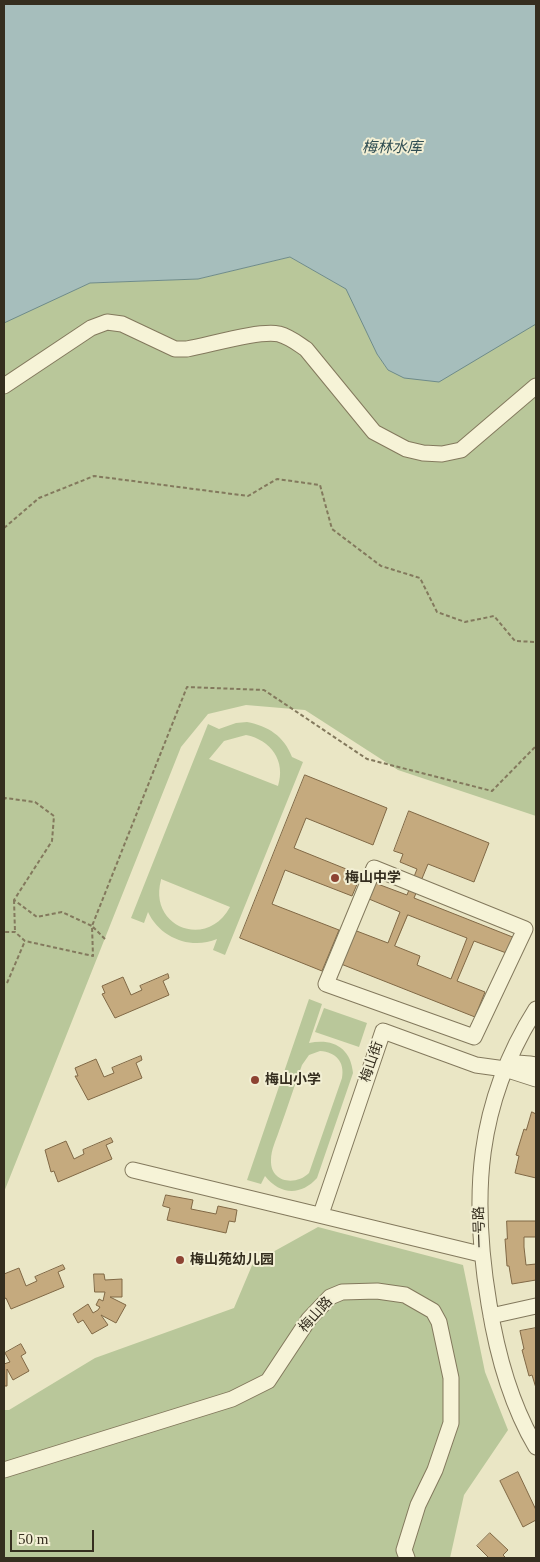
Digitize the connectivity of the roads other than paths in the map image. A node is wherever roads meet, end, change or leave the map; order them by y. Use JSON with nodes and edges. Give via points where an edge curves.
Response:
{"nodes":[{"id":1,"x":4,"y":386,"type":"edge"},
{"id":2,"x":536,"y":386,"type":"edge"},
{"id":3,"x":536,"y":1009,"type":"edge"},
{"id":4,"x":420,"y":1018,"type":"junction"},
{"id":5,"x":411,"y":1042,"type":"junction"},
{"id":6,"x":536,"y":1065,"type":"edge"},
{"id":7,"x":505,"y":1069,"type":"junction"},
{"id":8,"x":536,"y":1079,"type":"edge"},
{"id":9,"x":133,"y":1170,"type":"dead end"},
{"id":10,"x":321,"y":1214,"type":"junction"},
{"id":11,"x":480,"y":1254,"type":"junction"},
{"id":12,"x":536,"y":1306,"type":"edge"},
{"id":13,"x":491,"y":1316,"type":"junction"},
{"id":14,"x":536,"y":1447,"type":"edge"},
{"id":15,"x":4,"y":1470,"type":"edge"},
{"id":16,"x":402,"y":1556,"type":"edge"}],
"edges":[{"from":1,"to":2,"type":"street","via":[[90,328],[107,322],[122,324],[175,349],[278,334],[293,339],[306,349],[374,432],[406,449],[442,454],[461,450]]},
{"from":3,"to":7,"type":"street","name":"一号路"},
{"from":4,"to":4,"type":"street","via":[[326,984],[374,868],[525,929],[474,1037]]},
{"from":4,"to":5,"type":"street"},
{"from":5,"to":7,"type":"street","name":"梅山街","via":[[476,1065]]},
{"from":5,"to":10,"type":"street","name":"梅山街","via":[[383,1032]]},
{"from":6,"to":7,"type":"street","name":"梅山街","via":[[518,1063]]},
{"from":7,"to":8,"type":"street","name":"梅山街"},
{"from":7,"to":11,"type":"street","name":"一号路","via":[[486,1130],[478,1187]]},
{"from":9,"to":10,"type":"street"},
{"from":10,"to":11,"type":"street"},
{"from":11,"to":13,"type":"street","name":"一号路"},
{"from":12,"to":13,"type":"street"},
{"from":13,"to":14,"type":"street","name":"一号路","via":[[502,1366],[524,1426]]},
{"from":15,"to":16,"type":"street","name":"梅山路","via":[[232,1399],[268,1381],[309,1319],[330,1297],[342,1292],[368,1291],[405,1295],[433,1311],[440,1322],[451,1387],[451,1423],[435,1470],[418,1505]]}]}
